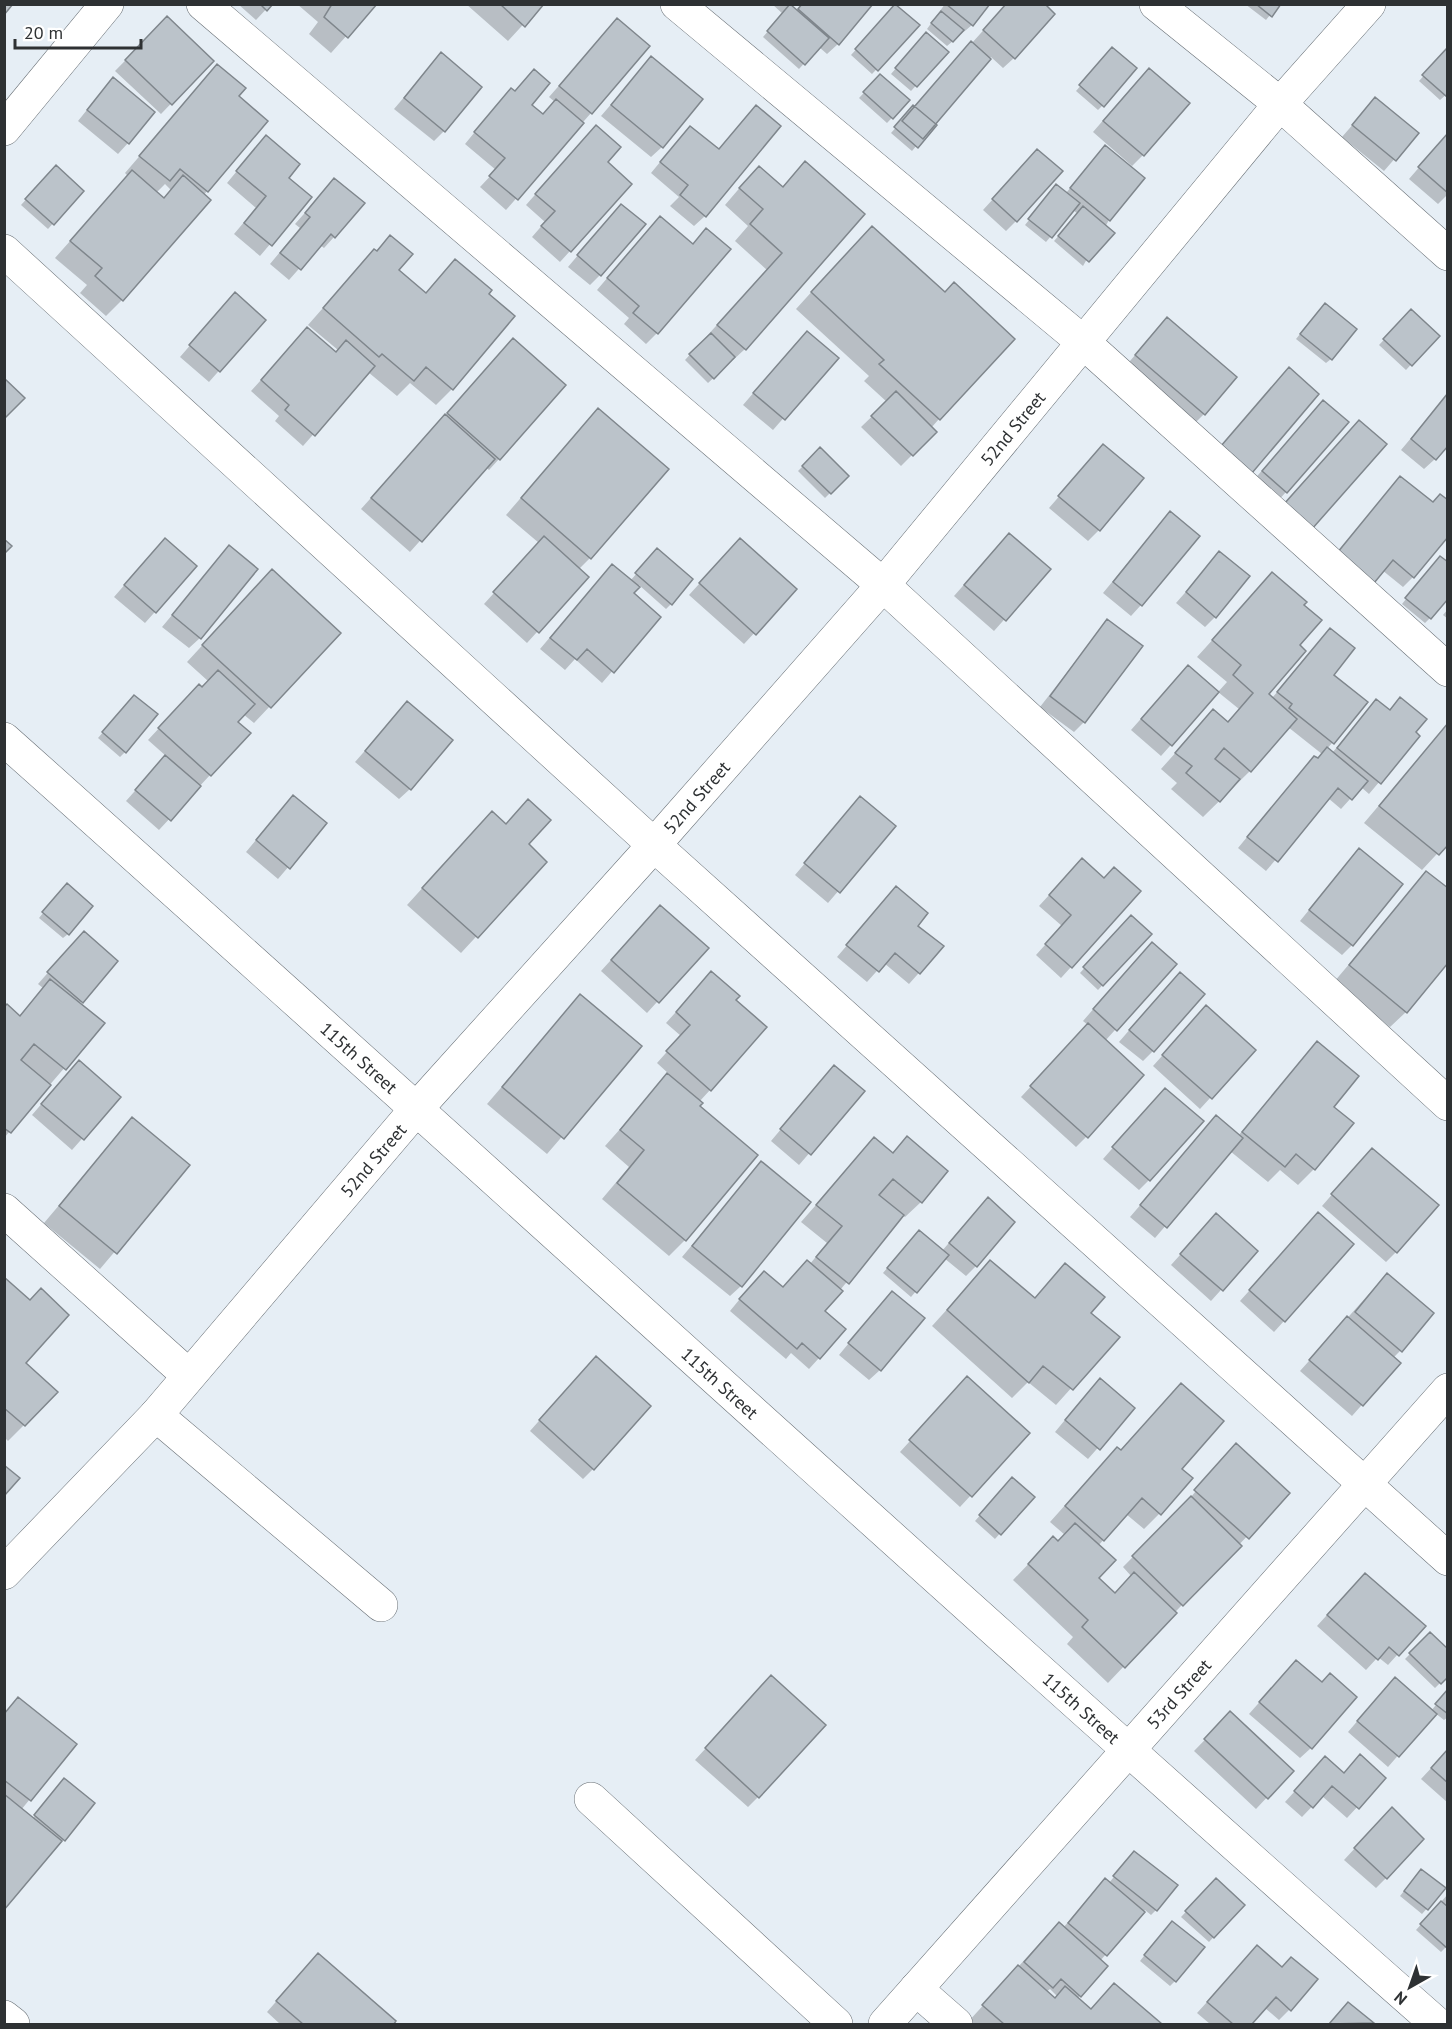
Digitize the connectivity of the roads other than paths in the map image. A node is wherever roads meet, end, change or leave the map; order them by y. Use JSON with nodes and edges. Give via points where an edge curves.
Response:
{"nodes":[{"id":1,"x":107,"y":4,"type":"edge"},
{"id":2,"x":203,"y":4,"type":"edge"},
{"id":3,"x":677,"y":4,"type":"edge"},
{"id":4,"x":1156,"y":4,"type":"edge"},
{"id":5,"x":1369,"y":4,"type":"edge"},
{"id":6,"x":1280,"y":104,"type":"junction"},
{"id":7,"x":4,"y":129,"type":"edge"},
{"id":8,"x":4,"y":251,"type":"edge"},
{"id":9,"x":1448,"y":254,"type":"edge"},
{"id":10,"x":1083,"y":342,"type":"junction"},
{"id":11,"x":883,"y":585,"type":"junction"},
{"id":12,"x":1448,"y":670,"type":"edge"},
{"id":13,"x":4,"y":739,"type":"edge"},
{"id":14,"x":654,"y":845,"type":"junction"},
{"id":15,"x":1448,"y":1104,"type":"edge"},
{"id":16,"x":418,"y":1107,"type":"junction"},
{"id":17,"x":4,"y":1210,"type":"edge"},
{"id":18,"x":188,"y":1375,"type":"junction"},
{"id":19,"x":1448,"y":1390,"type":"edge"},
{"id":20,"x":156,"y":1415,"type":"junction"},
{"id":21,"x":1363,"y":1486,"type":"junction"},
{"id":22,"x":1448,"y":1559,"type":"edge"},
{"id":23,"x":4,"y":1573,"type":"edge"},
{"id":24,"x":381,"y":1605,"type":"dead end"},
{"id":25,"x":1126,"y":1751,"type":"junction"},
{"id":26,"x":591,"y":1799,"type":"dead end"},
{"id":27,"x":916,"y":1989,"type":"junction"},
{"id":28,"x":4,"y":2017,"type":"edge"},
{"id":29,"x":13,"y":2025,"type":"edge"},
{"id":30,"x":836,"y":2025,"type":"edge"},
{"id":31,"x":885,"y":2025,"type":"edge"},
{"id":32,"x":956,"y":2025,"type":"edge"},
{"id":33,"x":1437,"y":2025,"type":"edge"}],
"edges":[{"from":1,"to":7,"type":"street"},
{"from":2,"to":11,"type":"street"},
{"from":3,"to":10,"type":"street"},
{"from":4,"to":6,"type":"street"},
{"from":5,"to":6,"type":"street","name":"52nd Street"},
{"from":6,"to":9,"type":"street"},
{"from":6,"to":10,"type":"street","name":"52nd Street"},
{"from":8,"to":14,"type":"street"},
{"from":10,"to":11,"type":"street","name":"52nd Street"},
{"from":10,"to":12,"type":"street"},
{"from":11,"to":14,"type":"street","name":"52nd Street"},
{"from":11,"to":15,"type":"street"},
{"from":13,"to":16,"type":"street","name":"115th Street"},
{"from":14,"to":16,"type":"street","name":"52nd Street"},
{"from":14,"to":21,"type":"street"},
{"from":16,"to":18,"type":"street","name":"52nd Street"},
{"from":16,"to":25,"type":"street","name":"115th Street"},
{"from":17,"to":18,"type":"street"},
{"from":18,"to":20,"type":"street","name":"52nd Street"},
{"from":19,"to":21,"type":"street","name":"53rd Street"},
{"from":20,"to":23,"type":"street","name":"52nd Street"},
{"from":20,"to":24,"type":"street"},
{"from":21,"to":22,"type":"street"},
{"from":21,"to":25,"type":"street","name":"53rd Street"},
{"from":25,"to":27,"type":"street","name":"53rd Street"},
{"from":25,"to":33,"type":"street","name":"115th Street"},
{"from":26,"to":30,"type":"street"},
{"from":27,"to":31,"type":"street","name":"53rd Street"},
{"from":27,"to":32,"type":"street"},
{"from":28,"to":29,"type":"street"}]}
